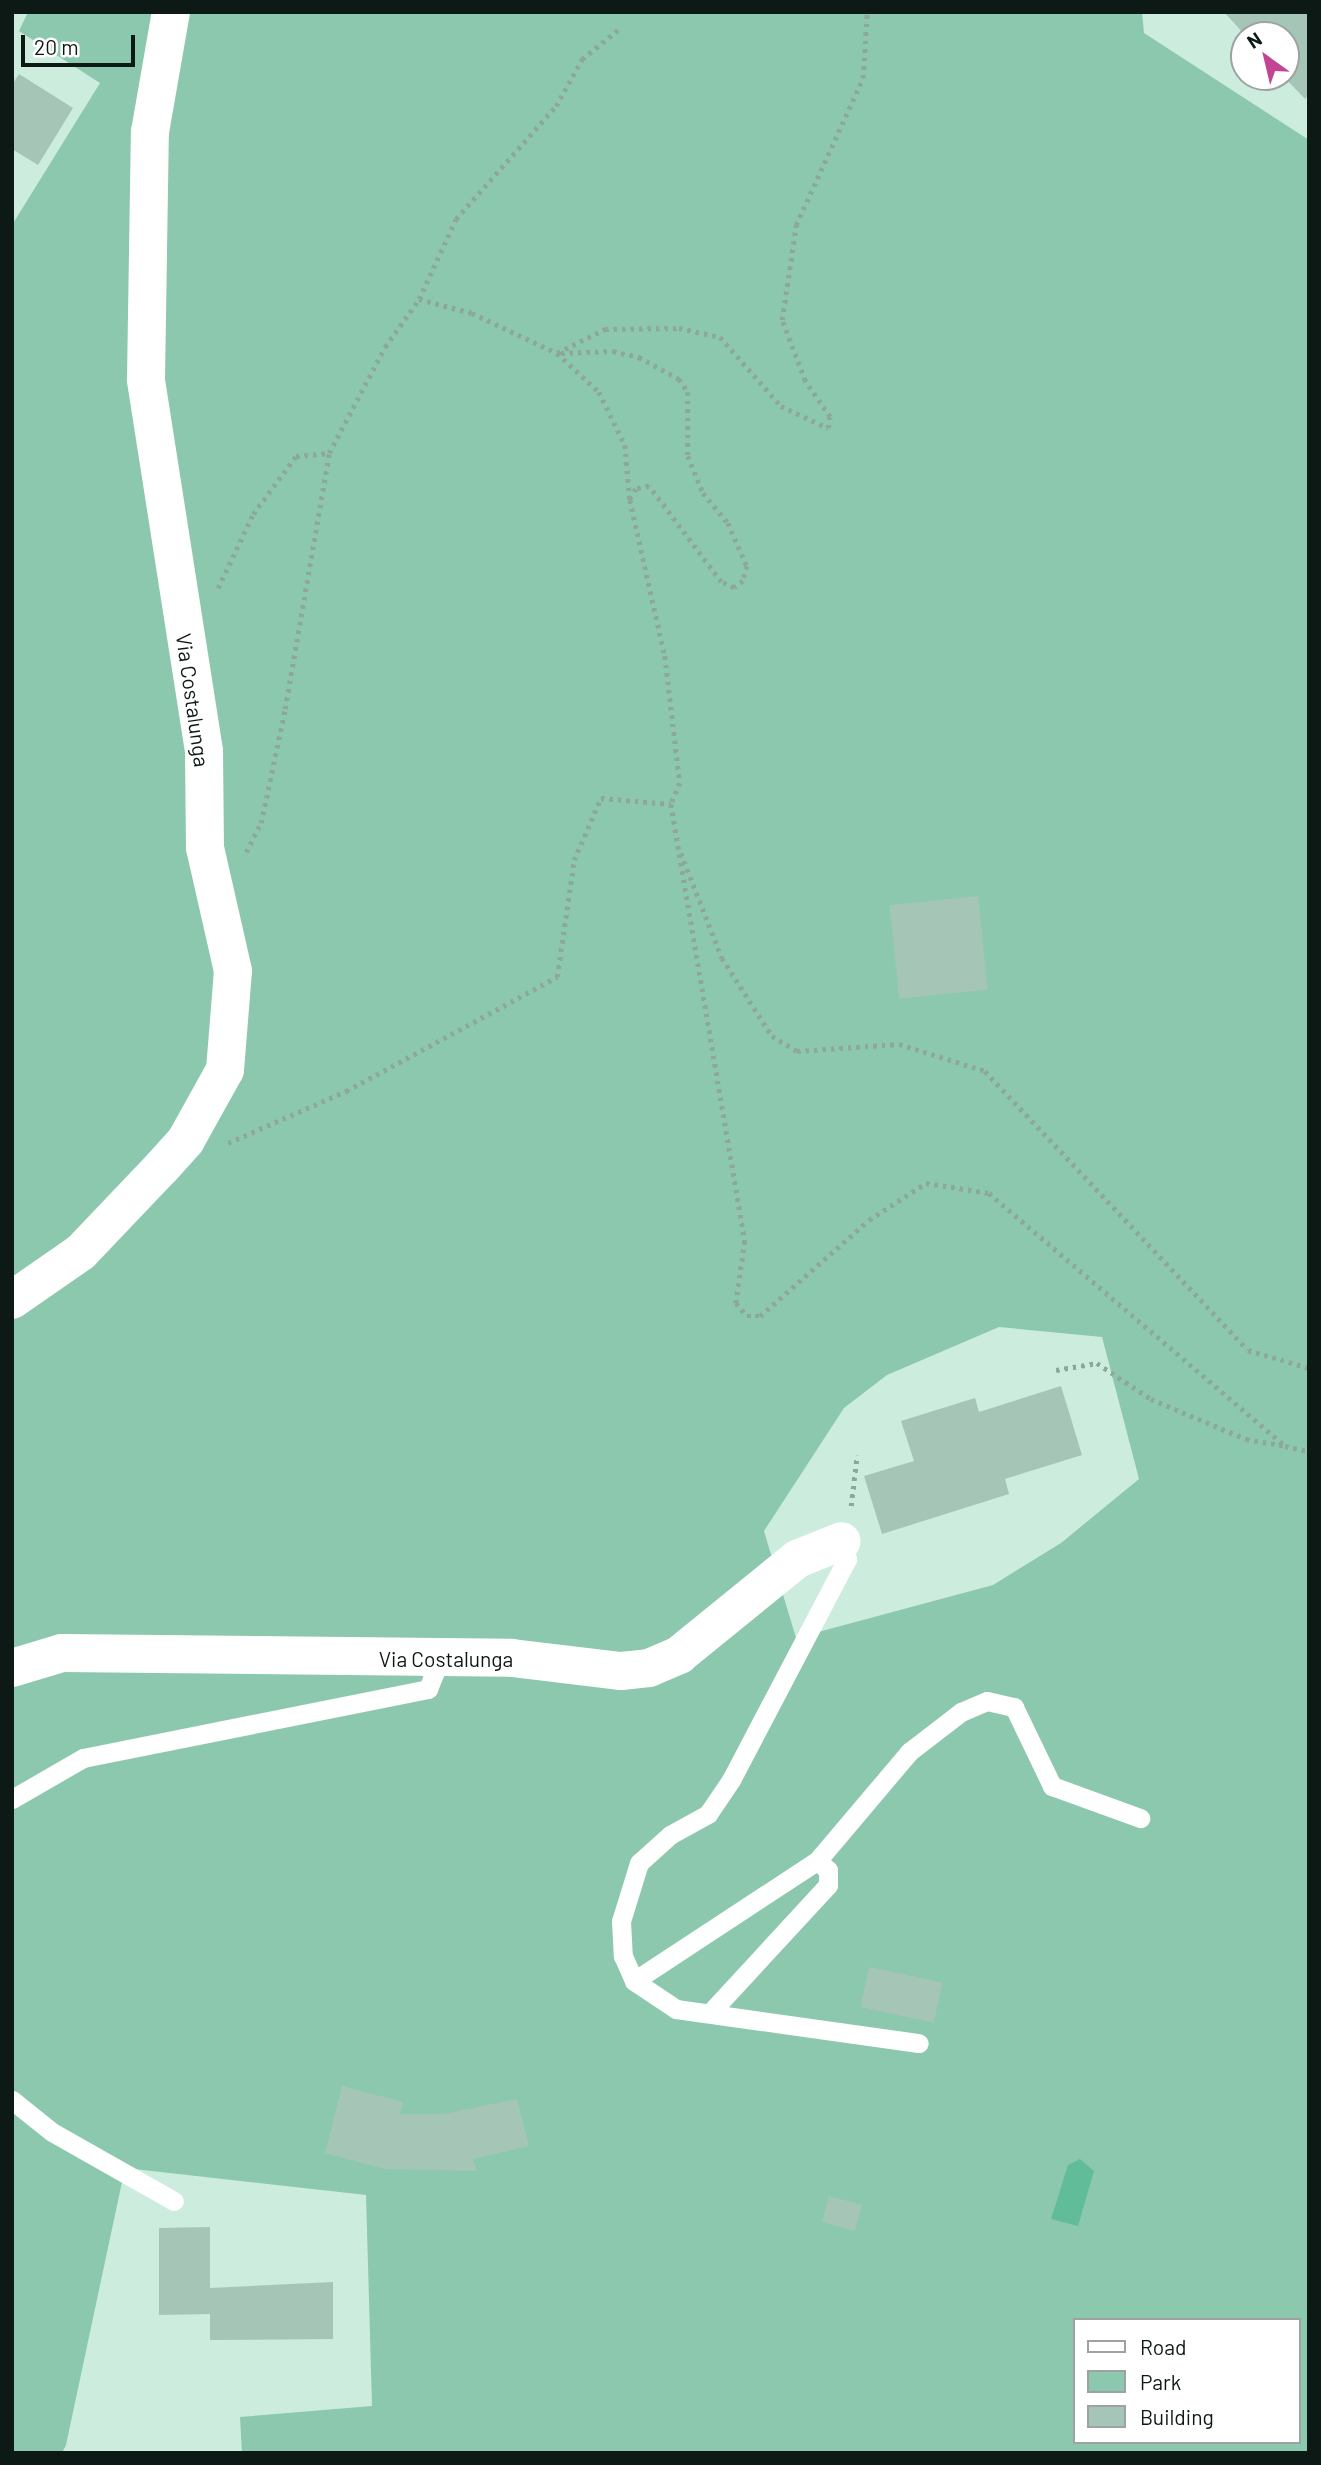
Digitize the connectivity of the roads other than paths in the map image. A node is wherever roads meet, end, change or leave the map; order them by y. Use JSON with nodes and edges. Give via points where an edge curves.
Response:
{"nodes":[{"id":1,"x":171,"y":12,"type":"edge"},
{"id":2,"x":12,"y":1300,"type":"edge"},
{"id":3,"x":842,"y":1541,"type":"joint"},
{"id":4,"x":419,"y":1659,"type":"junction"},
{"id":5,"x":12,"y":1668,"type":"edge"},
{"id":6,"x":12,"y":1799,"type":"edge"},
{"id":7,"x":1140,"y":1818,"type":"dead end"},
{"id":8,"x":817,"y":1861,"type":"junction"},
{"id":9,"x":634,"y":1981,"type":"junction"},
{"id":10,"x":711,"y":2012,"type":"junction"},
{"id":11,"x":919,"y":2043,"type":"dead end"},
{"id":12,"x":12,"y":2100,"type":"edge"},
{"id":13,"x":174,"y":2201,"type":"dead end"}],
"edges":[{"from":1,"to":2,"type":"street","name":"Via Costalunga","via":[[150,132],[146,379],[204,751],[205,848],[221,899],[233,971],[225,1070],[186,1140],[162,1167],[81,1252]]},
{"from":3,"to":4,"type":"street","name":"Via Costalunga","via":[[797,1559],[679,1655],[649,1668],[621,1671],[512,1658]]},
{"from":3,"to":9,"type":"lane","via":[[847,1559],[731,1780],[708,1814],[670,1835],[639,1863],[621,1921],[623,1956]]},
{"from":4,"to":5,"type":"street","name":"Via Costalunga","via":[[62,1653]]},
{"from":4,"to":6,"type":"lane","via":[[434,1674],[428,1689],[83,1758]]},
{"from":7,"to":8,"type":"lane","via":[[1052,1786],[1014,1707],[987,1701],[961,1712],[909,1752]]},
{"from":8,"to":9,"type":"lane"},
{"from":8,"to":10,"type":"lane","via":[[828,1870],[828,1885]]},
{"from":9,"to":10,"type":"lane","via":[[676,2008]]},
{"from":10,"to":11,"type":"lane"},
{"from":12,"to":13,"type":"lane","via":[[52,2132]]}]}
